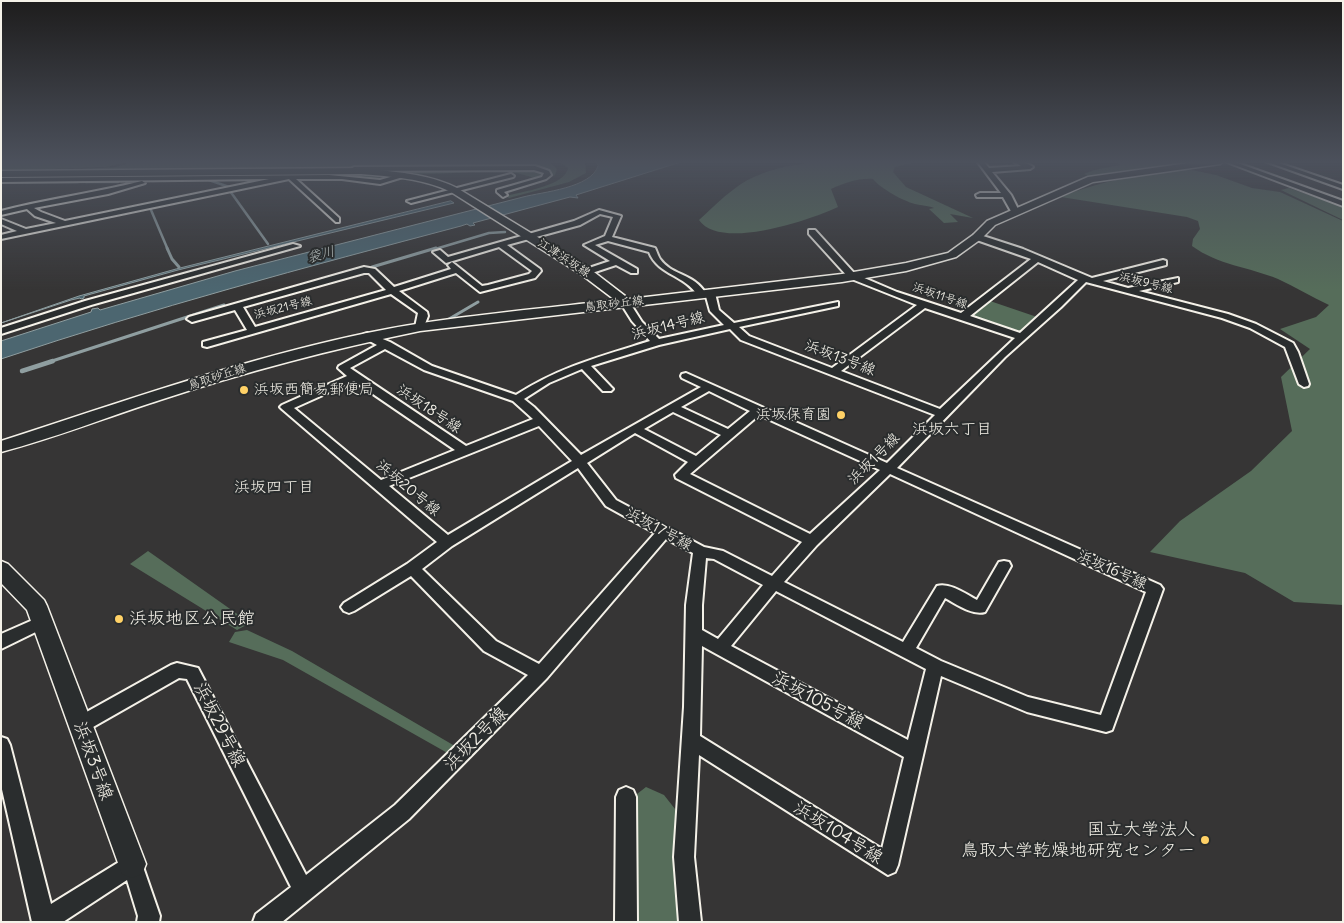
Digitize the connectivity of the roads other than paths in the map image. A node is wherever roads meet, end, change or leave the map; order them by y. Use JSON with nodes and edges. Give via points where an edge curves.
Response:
{"nodes":[{"id":1,"x":38,"y":204,"type":"edge"},
{"id":2,"x":156,"y":204,"type":"edge"},
{"id":3,"x":319,"y":204,"type":"edge"},
{"id":4,"x":477,"y":204,"type":"edge"},
{"id":5,"x":1011,"y":204,"type":"edge"},
{"id":6,"x":1031,"y":204,"type":"edge"},
{"id":7,"x":27,"y":206,"type":"junction"},
{"id":8,"x":1014,"y":211,"type":"junction"},
{"id":9,"x":1,"y":213,"type":"edge"},
{"id":10,"x":336,"y":220,"type":"dead end"},
{"id":11,"x":1,"y":221,"type":"edge"},
{"id":12,"x":62,"y":223,"type":"junction"},
{"id":13,"x":25,"y":232,"type":"junction"},
{"id":14,"x":812,"y":232,"type":"dead end"},
{"id":15,"x":530,"y":236,"type":"junction"},
{"id":16,"x":1,"y":237,"type":"edge"},
{"id":17,"x":977,"y":237,"type":"junction"},
{"id":18,"x":608,"y":238,"type":"junction"},
{"id":19,"x":500,"y":244,"type":"junction"},
{"id":20,"x":296,"y":246,"type":"dead end"},
{"id":21,"x":437,"y":252,"type":"dead end"},
{"id":22,"x":1037,"y":258,"type":"junction"},
{"id":23,"x":446,"y":260,"type":"junction"},
{"id":24,"x":617,"y":262,"type":"junction"},
{"id":25,"x":1163,"y":263,"type":"dead end"},
{"id":26,"x":457,"y":270,"type":"junction"},
{"id":27,"x":634,"y":271,"type":"dead end"},
{"id":28,"x":586,"y":272,"type":"junction"},
{"id":29,"x":852,"y":276,"type":"junction"},
{"id":30,"x":1088,"y":280,"type":"junction"},
{"id":31,"x":1175,"y":280,"type":"dead end"},
{"id":32,"x":393,"y":291,"type":"junction"},
{"id":33,"x":1128,"y":291,"type":"junction"},
{"id":34,"x":706,"y":294,"type":"junction"},
{"id":35,"x":626,"y":302,"type":"junction"},
{"id":36,"x":834,"y":304,"type":"dead end"},
{"id":37,"x":924,"y":304,"type":"junction"},
{"id":38,"x":237,"y":306,"type":"junction"},
{"id":39,"x":963,"y":317,"type":"junction"},
{"id":40,"x":192,"y":318,"type":"dead end"},
{"id":41,"x":731,"y":326,"type":"junction"},
{"id":42,"x":420,"y":327,"type":"junction"},
{"id":43,"x":1,"y":331,"type":"edge"},
{"id":44,"x":253,"y":331,"type":"junction"},
{"id":45,"x":368,"y":336,"type":"junction"},
{"id":46,"x":1022,"y":337,"type":"junction"},
{"id":47,"x":657,"y":342,"type":"junction"},
{"id":48,"x":207,"y":344,"type":"dead end"},
{"id":49,"x":386,"y":344,"type":"junction"},
{"id":50,"x":1294,"y":355,"type":"junction"},
{"id":51,"x":1283,"y":363,"type":"dead end"},
{"id":52,"x":584,"y":365,"type":"junction"},
{"id":53,"x":834,"y":371,"type":"junction"},
{"id":54,"x":686,"y":376,"type":"dead end"},
{"id":55,"x":354,"y":377,"type":"junction"},
{"id":56,"x":1304,"y":384,"type":"dead end"},
{"id":57,"x":709,"y":386,"type":"junction"},
{"id":58,"x":607,"y":389,"type":"dead end"},
{"id":59,"x":517,"y":399,"type":"junction"},
{"id":60,"x":672,"y":407,"type":"junction"},
{"id":61,"x":758,"y":410,"type":"junction"},
{"id":62,"x":942,"y":414,"type":"junction"},
{"id":63,"x":540,"y":421,"type":"junction"},
{"id":64,"x":637,"y":427,"type":"junction"},
{"id":65,"x":729,"y":434,"type":"junction"},
{"id":66,"x":1,"y":447,"type":"edge"},
{"id":67,"x":464,"y":451,"type":"junction"},
{"id":68,"x":580,"y":461,"type":"junction"},
{"id":69,"x":697,"y":462,"type":"junction"},
{"id":70,"x":888,"y":469,"type":"junction"},
{"id":71,"x":380,"y":485,"type":"junction"},
{"id":72,"x":664,"y":532,"type":"junction"},
{"id":73,"x":812,"y":541,"type":"junction"},
{"id":74,"x":447,"y":542,"type":"junction"},
{"id":75,"x":700,"y":552,"type":"junction"},
{"id":76,"x":1004,"y":566,"type":"dead end"},
{"id":77,"x":412,"y":568,"type":"junction"},
{"id":78,"x":2,"y":570,"type":"edge"},
{"id":79,"x":773,"y":584,"type":"junction"},
{"id":80,"x":349,"y":607,"type":"dead end"},
{"id":81,"x":42,"y":622,"type":"junction"},
{"id":82,"x":694,"y":634,"type":"junction"},
{"id":83,"x":1,"y":642,"type":"edge"},
{"id":84,"x":720,"y":648,"type":"junction"},
{"id":85,"x":906,"y":651,"type":"junction"},
{"id":86,"x":935,"y":666,"type":"junction"},
{"id":87,"x":541,"y":673,"type":"junction"},
{"id":88,"x":80,"y":725,"type":"junction"},
{"id":89,"x":691,"y":740,"type":"junction"},
{"id":90,"x":1,"y":745,"type":"edge"},
{"id":91,"x":915,"y":753,"type":"junction"},
{"id":92,"x":626,"y":797,"type":"dead end"},
{"id":93,"x":132,"y":864,"type":"junction"},
{"id":94,"x":303,"y":890,"type":"junction"},
{"id":95,"x":44,"y":922,"type":"edge"},
{"id":96,"x":148,"y":922,"type":"edge"},
{"id":97,"x":264,"y":922,"type":"edge"},
{"id":98,"x":626,"y":922,"type":"edge"},
{"id":99,"x":690,"y":922,"type":"edge"}],
"edges":[{"from":1,"to":7,"type":"street"},
{"from":2,"to":12,"type":"street"},
{"from":3,"to":10,"type":"street"},
{"from":4,"to":15,"type":"main road","name":"江津浜坂線"},
{"from":5,"to":8,"type":"street"},
{"from":6,"to":8,"type":"main road","name":"鳥取砂丘線"},
{"from":7,"to":9,"type":"street"},
{"from":7,"to":12,"type":"street"},
{"from":8,"to":17,"type":"main road","name":"鳥取砂丘線","via":[[991,223]]},
{"from":11,"to":13,"type":"street"},
{"from":12,"to":13,"type":"street"},
{"from":13,"to":16,"type":"street"},
{"from":14,"to":29,"type":"street"},
{"from":15,"to":18,"type":"street","via":[[599,212],[617,216]]},
{"from":15,"to":19,"type":"street"},
{"from":15,"to":28,"type":"main road","name":"江津浜坂線"},
{"from":17,"to":22,"type":"street"},
{"from":17,"to":29,"type":"main road","name":"鳥取砂丘線","via":[[952,254],[934,260]]},
{"from":18,"to":24,"type":"street","via":[[588,245]]},
{"from":18,"to":34,"type":"street","via":[[652,250],[656,260]]},
{"from":19,"to":23,"type":"street"},
{"from":19,"to":26,"type":"street","via":[[537,271],[532,276],[480,289]]},
{"from":20,"to":43,"type":"street","via":[[88,303]]},
{"from":21,"to":23,"type":"street"},
{"from":22,"to":30,"type":"street"},
{"from":22,"to":39,"type":"street"},
{"from":23,"to":26,"type":"street"},
{"from":24,"to":27,"type":"street"},
{"from":24,"to":28,"type":"street"},
{"from":25,"to":30,"type":"street"},
{"from":26,"to":32,"type":"street","name":"浜坂21号線"},
{"from":28,"to":35,"type":"main road","name":"江津浜坂線"},
{"from":29,"to":34,"type":"main road","name":"鳥取砂丘線"},
{"from":29,"to":37,"type":"street","name":"浜坂11号線"},
{"from":30,"to":33,"type":"street","name":"浜坂9号線"},
{"from":30,"to":46,"type":"street","name":"浜坂1号線"},
{"from":31,"to":33,"type":"street"},
{"from":32,"to":38,"type":"street","name":"浜坂21号線","via":[[372,271],[364,270]]},
{"from":32,"to":42,"type":"street","name":"浜坂21号線","via":[[422,312]]},
{"from":32,"to":44,"type":"street","name":"浜坂21号線"},
{"from":33,"to":50,"type":"street","name":"浜坂9号線","via":[[1254,326],[1288,345]]},
{"from":34,"to":35,"type":"main road","name":"鳥取砂丘線"},
{"from":34,"to":41,"type":"street","name":"浜坂13号線","via":[[715,311]]},
{"from":35,"to":42,"type":"main road","name":"鳥取砂丘線"},
{"from":35,"to":47,"type":"street","via":[[640,327]]},
{"from":36,"to":41,"type":"street","name":"浜坂14号線"},
{"from":37,"to":39,"type":"street","name":"浜坂11号線"},
{"from":37,"to":53,"type":"street"},
{"from":38,"to":40,"type":"street"},
{"from":38,"to":44,"type":"street","name":"浜坂21号線"},
{"from":39,"to":46,"type":"street","name":"浜坂11号線"},
{"from":41,"to":47,"type":"street","name":"浜坂14号線"},
{"from":41,"to":53,"type":"street","name":"浜坂13号線","via":[[745,338]]},
{"from":42,"to":45,"type":"main road","name":"鳥取砂丘線"},
{"from":44,"to":48,"type":"street"},
{"from":45,"to":49,"type":"street","name":"浜坂17号線"},
{"from":45,"to":66,"type":"main road","name":"鳥取砂丘線","via":[[270,360]]},
{"from":46,"to":62,"type":"street","name":"浜坂1号線"},
{"from":47,"to":52,"type":"street","name":"浜坂14号線"},
{"from":49,"to":55,"type":"street","via":[[343,368]]},
{"from":49,"to":59,"type":"street","name":"浜坂17号線","via":[[428,368]]},
{"from":50,"to":51,"type":"street"},
{"from":50,"to":56,"type":"street"},
{"from":52,"to":58,"type":"street"},
{"from":52,"to":59,"type":"street","name":"浜坂14号線","via":[[545,381]]},
{"from":53,"to":62,"type":"street","name":"浜坂13号線"},
{"from":54,"to":57,"type":"street","name":"浜坂16号線"},
{"from":55,"to":67,"type":"street","name":"浜坂18号線"},
{"from":55,"to":71,"type":"street","name":"浜坂20号線","via":[[286,407]]},
{"from":57,"to":60,"type":"street"},
{"from":57,"to":61,"type":"street","name":"浜坂16号線"},
{"from":59,"to":63,"type":"street","name":"浜坂17号線"},
{"from":60,"to":64,"type":"street"},
{"from":60,"to":65,"type":"street"},
{"from":61,"to":65,"type":"street"},
{"from":61,"to":70,"type":"street","name":"浜坂16号線"},
{"from":62,"to":70,"type":"street","name":"浜坂1号線"},
{"from":63,"to":67,"type":"street"},
{"from":63,"to":68,"type":"street","name":"浜坂17号線"},
{"from":64,"to":68,"type":"street"},
{"from":64,"to":69,"type":"street"},
{"from":65,"to":69,"type":"street"},
{"from":67,"to":71,"type":"street"},
{"from":68,"to":72,"type":"street","name":"浜坂17号線","via":[[611,503]]},
{"from":68,"to":74,"type":"street"},
{"from":69,"to":73,"type":"street","via":[[681,475]]},
{"from":70,"to":73,"type":"street","name":"浜坂1号線"},
{"from":70,"to":86,"type":"street","name":"浜坂16号線","via":[[1155,589],[1106,724],[1027,704]]},
{"from":71,"to":74,"type":"street","name":"浜坂20号線"},
{"from":72,"to":75,"type":"street","name":"浜坂17号線"},
{"from":72,"to":87,"type":"street","name":"浜坂2号線"},
{"from":73,"to":79,"type":"street","name":"浜坂1号線"},
{"from":74,"to":77,"type":"street"},
{"from":75,"to":79,"type":"street","name":"浜坂16号線","via":[[718,555]]},
{"from":75,"to":82,"type":"street","name":"浜坂17号線"},
{"from":76,"to":85,"type":"street","via":[[980,608],[942,590]]},
{"from":77,"to":80,"type":"street"},
{"from":77,"to":87,"type":"street","via":[[490,646]]},
{"from":78,"to":81,"type":"main road","name":"浜坂3号線","via":[[36,606]]},
{"from":79,"to":84,"type":"street","name":"浜坂1号線"},
{"from":79,"to":85,"type":"street","name":"浜坂16号線"},
{"from":81,"to":83,"type":"street"},
{"from":81,"to":88,"type":"main road","name":"浜坂3号線"},
{"from":82,"to":84,"type":"street"},
{"from":82,"to":89,"type":"street","name":"浜坂17号線"},
{"from":84,"to":91,"type":"street","name":"浜坂105号線"},
{"from":85,"to":86,"type":"street","name":"浜坂16号線"},
{"from":86,"to":91,"type":"street","name":"浜坂104号線"},
{"from":87,"to":94,"type":"street","name":"浜坂2号線","via":[[402,812]]},
{"from":88,"to":93,"type":"main road","name":"浜坂3号線"},
{"from":88,"to":94,"type":"street","name":"浜坂29号線","via":[[177,670],[192,672]]},
{"from":89,"to":91,"type":"street","name":"浜坂104号線","via":[[888,865]]},
{"from":89,"to":99,"type":"street","name":"浜坂17号線","via":[[684,857]]},
{"from":90,"to":95,"type":"street"},
{"from":92,"to":98,"type":"street"},
{"from":93,"to":95,"type":"street"},
{"from":93,"to":96,"type":"street","via":[[149,916]]},
{"from":94,"to":97,"type":"street","name":"浜坂2号線"}]}
